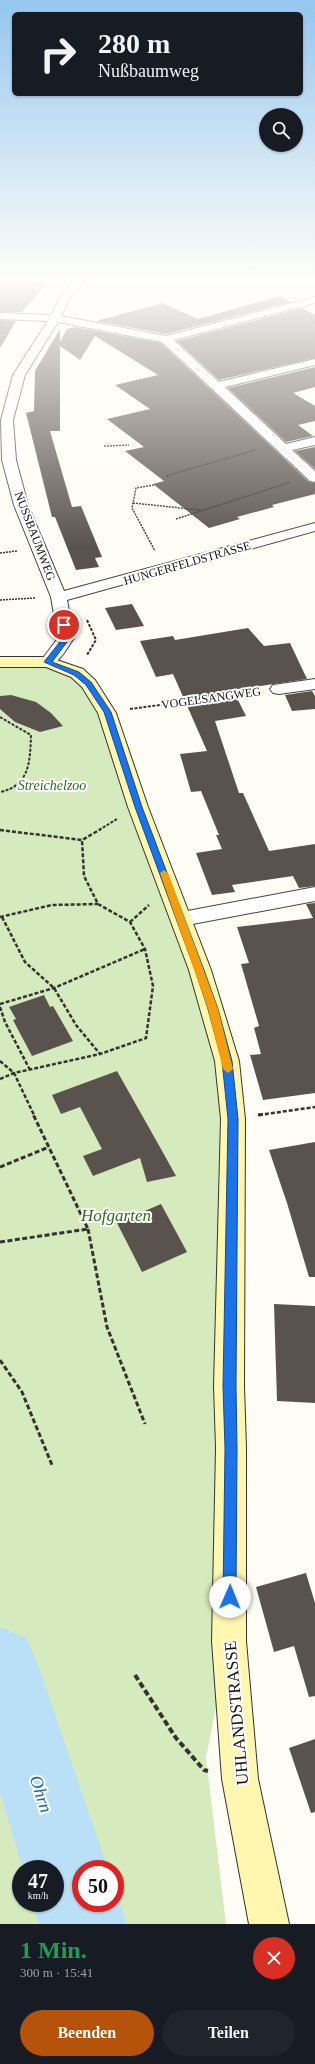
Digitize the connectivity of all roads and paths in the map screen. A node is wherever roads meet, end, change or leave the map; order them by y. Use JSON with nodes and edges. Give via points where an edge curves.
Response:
{"nodes":[{"id":1,"x":23,"y":369,"type":"edge"},
{"id":2,"x":198,"y":369,"type":"edge"},
{"id":3,"x":287,"y":369,"type":"edge"},
{"id":4,"x":216,"y":386,"type":"junction"},
{"id":5,"x":315,"y":441,"type":"edge"},
{"id":6,"x":129,"y":445,"type":"dead end"},
{"id":7,"x":104,"y":446,"type":"dead end"},
{"id":8,"x":283,"y":448,"type":"junction"},
{"id":9,"x":166,"y":476,"type":"dead end"},
{"id":10,"x":315,"y":478,"type":"edge"},
{"id":11,"x":295,"y":481,"type":"dead end"},
{"id":12,"x":154,"y":485,"type":"dead end"},
{"id":13,"x":133,"y":503,"type":"junction"},
{"id":14,"x":203,"y":510,"type":"junction"},
{"id":15,"x":176,"y":518,"type":"dead end"},
{"id":16,"x":315,"y":527,"type":"edge"},
{"id":17,"x":170,"y":568,"type":"junction"},
{"id":18,"x":59,"y":597,"type":"junction"},
{"id":19,"x":36,"y":598,"type":"dead end"},
{"id":20,"x":0,"y":600,"type":"edge"},
{"id":21,"x":0,"y":662,"type":"edge"},
{"id":22,"x":48,"y":662,"type":"junction"},
{"id":23,"x":315,"y":684,"type":"edge"},
{"id":24,"x":279,"y":689,"type":"joint"},
{"id":25,"x":107,"y":712,"type":"junction"},
{"id":26,"x":0,"y":717,"type":"edge"},
{"id":27,"x":0,"y":792,"type":"edge"},
{"id":28,"x":138,"y":807,"type":"junction"},
{"id":29,"x":0,"y":830,"type":"edge"},
{"id":30,"x":82,"y":840,"type":"junction"},
{"id":31,"x":315,"y":894,"type":"edge"},
{"id":32,"x":98,"y":904,"type":"junction"},
{"id":33,"x":1,"y":917,"type":"edge"},
{"id":34,"x":182,"y":919,"type":"junction"},
{"id":35,"x":145,"y":949,"type":"junction"},
{"id":36,"x":54,"y":988,"type":"junction"},
{"id":37,"x":0,"y":1004,"type":"edge"},
{"id":38,"x":0,"y":1007,"type":"edge"},
{"id":39,"x":100,"y":1054,"type":"junction"},
{"id":40,"x":0,"y":1061,"type":"edge"},
{"id":41,"x":30,"y":1070,"type":"junction"},
{"id":42,"x":14,"y":1073,"type":"junction"},
{"id":43,"x":0,"y":1079,"type":"edge"},
{"id":44,"x":315,"y":1107,"type":"edge"},
{"id":45,"x":233,"y":1119,"type":"junction"},
{"id":46,"x":49,"y":1147,"type":"junction"},
{"id":47,"x":0,"y":1167,"type":"edge"},
{"id":48,"x":88,"y":1229,"type":"junction"},
{"id":49,"x":0,"y":1242,"type":"edge"},
{"id":50,"x":0,"y":1360,"type":"edge"},
{"id":51,"x":145,"y":1424,"type":"dead end"},
{"id":52,"x":52,"y":1465,"type":"dead end"},
{"id":53,"x":134,"y":1675,"type":"dead end"},
{"id":54,"x":240,"y":1779,"type":"junction"},
{"id":55,"x":269,"y":1924,"type":"edge"}],
"edges":[{"from":1,"to":18,"type":"street","name":"NUSSBAUMWEG","via":[[7,420],[9,460],[21,504]]},
{"from":2,"to":4,"type":"street"},
{"from":3,"to":4,"type":"street"},
{"from":4,"to":8,"type":"street"},
{"from":5,"to":8,"type":"street"},
{"from":6,"to":7,"type":"path"},
{"from":8,"to":9,"type":"path","via":[[267,447]]},
{"from":8,"to":10,"type":"street"},
{"from":11,"to":14,"type":"path"},
{"from":12,"to":13,"type":"path","via":[[136,488]]},
{"from":13,"to":14,"type":"path"},
{"from":13,"to":17,"type":"path","via":[[132,508],[154,550]]},
{"from":14,"to":15,"type":"path"},
{"from":16,"to":17,"type":"street","name":"HUNGERFELDSTRASSE"},
{"from":17,"to":18,"type":"street","name":"HUNGERFELDSTRASSE"},
{"from":18,"to":22,"type":"street","name":"NUSSBAUMWEG","via":[[66,638]]},
{"from":19,"to":20,"type":"path"},
{"from":21,"to":22,"type":"main road"},
{"from":22,"to":25,"type":"main road","name":"UHLANDSTRASSE","via":[[77,673],[89,684]]},
{"from":23,"to":24,"type":"street","name":"VOGELSANGWEG"},
{"from":24,"to":25,"type":"path","name":"VOGELSANGWEG"},
{"from":25,"to":28,"type":"main road","name":"UHLANDSTRASSE"},
{"from":26,"to":27,"type":"path","via":[[32,735],[30,761],[19,785],[10,792]]},
{"from":28,"to":30,"type":"path"},
{"from":28,"to":34,"type":"main road","name":"UHLANDSTRASSE"},
{"from":29,"to":30,"type":"path"},
{"from":30,"to":32,"type":"path","via":[[84,876]]},
{"from":31,"to":34,"type":"street"},
{"from":32,"to":33,"type":"path","via":[[52,905]]},
{"from":32,"to":35,"type":"path","via":[[130,922]]},
{"from":33,"to":36,"type":"path","via":[[25,962]]},
{"from":34,"to":45,"type":"main road","name":"UHLANDSTRASSE","via":[[213,1009],[227,1061]]},
{"from":35,"to":36,"type":"path"},
{"from":35,"to":39,"type":"path","via":[[152,986],[146,1038]]},
{"from":36,"to":37,"type":"path"},
{"from":36,"to":39,"type":"path","via":[[76,1025]]},
{"from":38,"to":41,"type":"path"},
{"from":39,"to":41,"type":"path"},
{"from":40,"to":42,"type":"path"},
{"from":41,"to":42,"type":"path"},
{"from":42,"to":43,"type":"path"},
{"from":42,"to":46,"type":"path"},
{"from":44,"to":45,"type":"path"},
{"from":45,"to":54,"type":"main road","name":"UHLANDSTRASSE","via":[[229,1641]]},
{"from":46,"to":47,"type":"path"},
{"from":46,"to":48,"type":"path"},
{"from":48,"to":49,"type":"path"},
{"from":48,"to":51,"type":"path","via":[[108,1328]]},
{"from":50,"to":52,"type":"path","via":[[22,1392]]},
{"from":53,"to":54,"type":"path","via":[[176,1738],[204,1770]]},
{"from":54,"to":55,"type":"main road","name":"UHLANDSTRASSE"}]}
